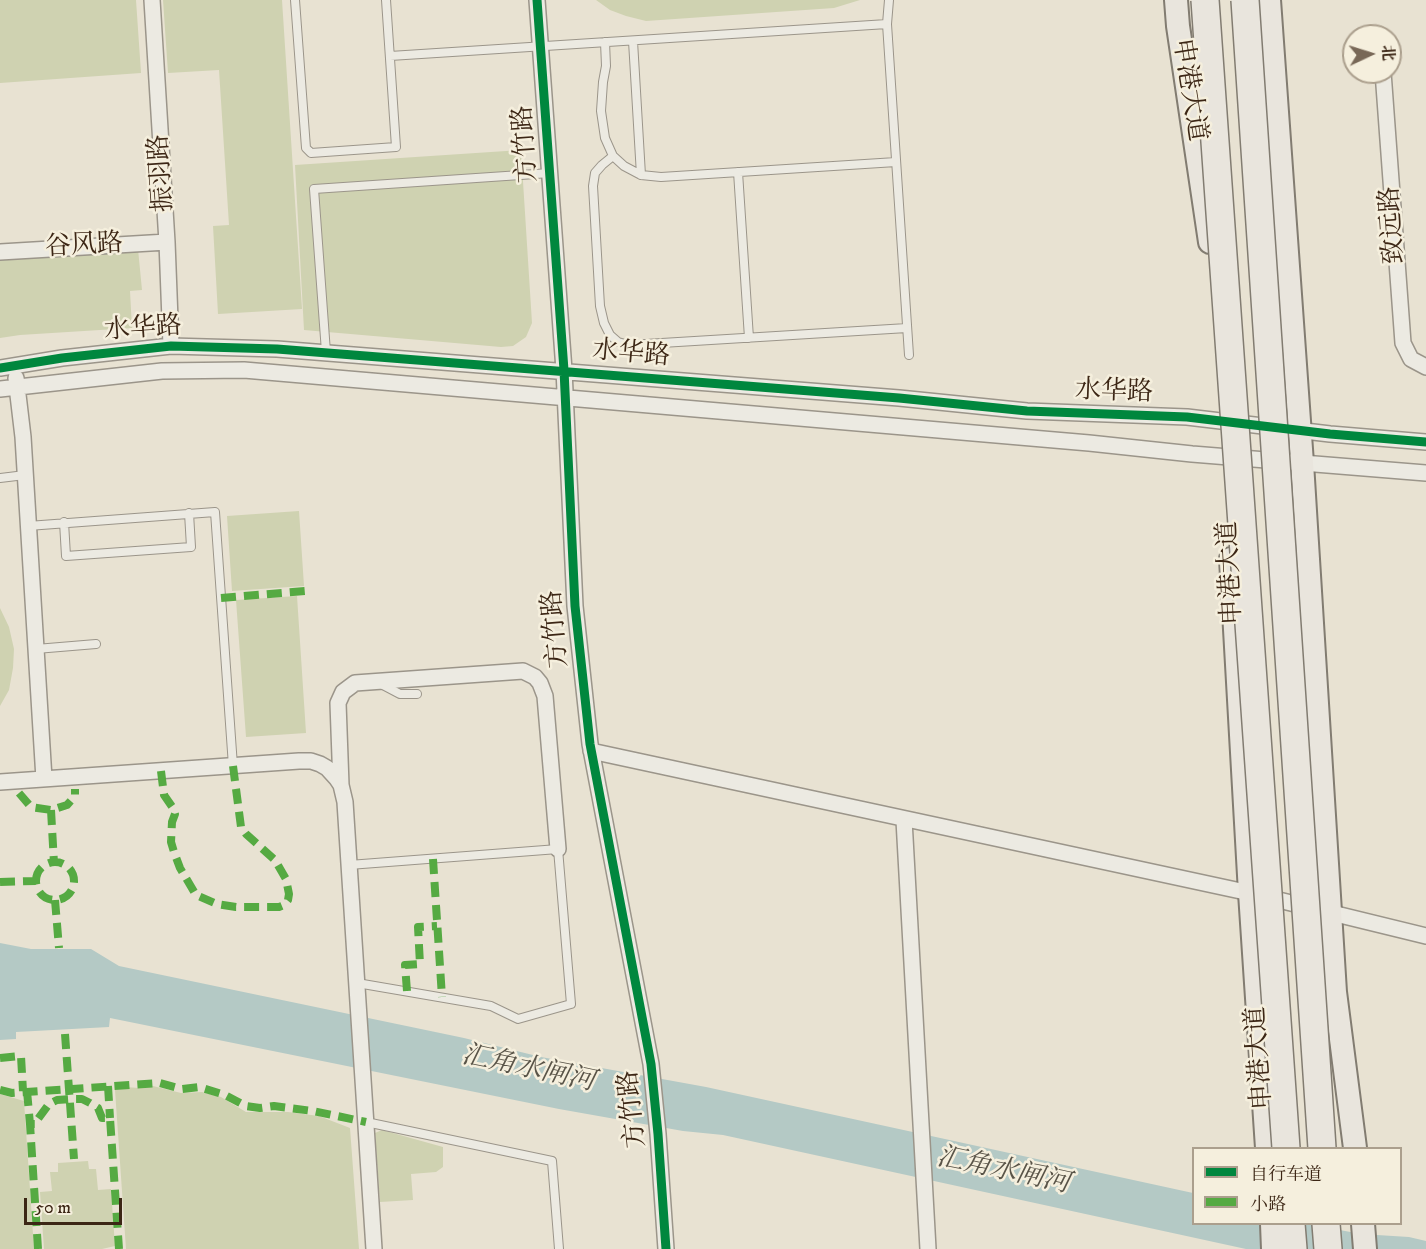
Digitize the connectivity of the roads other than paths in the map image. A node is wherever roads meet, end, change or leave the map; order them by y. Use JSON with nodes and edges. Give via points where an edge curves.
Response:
{"nodes":[{"id":1,"x":152,"y":0,"type":"edge"},
{"id":2,"x":296,"y":0,"type":"edge"},
{"id":3,"x":386,"y":0,"type":"edge"},
{"id":4,"x":537,"y":0,"type":"edge"},
{"id":5,"x":890,"y":0,"type":"edge"},
{"id":6,"x":1176,"y":0,"type":"edge"},
{"id":7,"x":1205,"y":0,"type":"edge"},
{"id":8,"x":1245,"y":0,"type":"edge"},
{"id":9,"x":1269,"y":0,"type":"edge"},
{"id":10,"x":887,"y":24,"type":"junction"},
{"id":11,"x":633,"y":40,"type":"junction"},
{"id":12,"x":605,"y":42,"type":"junction"},
{"id":13,"x":541,"y":46,"type":"junction"},
{"id":14,"x":390,"y":56,"type":"junction"},
{"id":15,"x":1384,"y":84,"type":"edge"},
{"id":16,"x":613,"y":156,"type":"junction"},
{"id":17,"x":896,"y":162,"type":"junction"},
{"id":18,"x":738,"y":172,"type":"junction"},
{"id":19,"x":550,"y":173,"type":"junction"},
{"id":20,"x":641,"y":175,"type":"junction"},
{"id":21,"x":167,"y":242,"type":"junction"},
{"id":22,"x":0,"y":252,"type":"edge"},
{"id":23,"x":907,"y":328,"type":"junction"},
{"id":24,"x":749,"y":338,"type":"junction"},
{"id":25,"x":171,"y":346,"type":"junction"},
{"id":26,"x":326,"y":352,"type":"junction"},
{"id":27,"x":909,"y":355,"type":"dead end"},
{"id":28,"x":16,"y":365,"type":"junction"},
{"id":29,"x":1426,"y":367,"type":"edge"},
{"id":30,"x":0,"y":368,"type":"edge"},
{"id":31,"x":564,"y":370,"type":"junction"},
{"id":32,"x":16,"y":386,"type":"junction"},
{"id":33,"x":0,"y":389,"type":"edge"},
{"id":34,"x":564,"y":396,"type":"junction"},
{"id":35,"x":1222,"y":421,"type":"junction"},
{"id":36,"x":1300,"y":430,"type":"junction"},
{"id":37,"x":1426,"y":442,"type":"edge"},
{"id":38,"x":1226,"y":457,"type":"junction"},
{"id":39,"x":1302,"y":463,"type":"junction"},
{"id":40,"x":1426,"y":473,"type":"edge"},
{"id":41,"x":25,"y":475,"type":"junction"},
{"id":42,"x":0,"y":478,"type":"edge"},
{"id":43,"x":189,"y":513,"type":"junction"},
{"id":44,"x":64,"y":522,"type":"junction"},
{"id":45,"x":28,"y":525,"type":"junction"},
{"id":46,"x":96,"y":644,"type":"dead end"},
{"id":47,"x":36,"y":649,"type":"junction"},
{"id":48,"x":378,"y":681,"type":"junction"},
{"id":49,"x":417,"y":694,"type":"dead end"},
{"id":50,"x":591,"y":751,"type":"junction"},
{"id":51,"x":233,"y":766,"type":"junction"},
{"id":52,"x":44,"y":779,"type":"junction"},
{"id":53,"x":0,"y":782,"type":"edge"},
{"id":54,"x":341,"y":785,"type":"junction"},
{"id":55,"x":903,"y":820,"type":"junction"},
{"id":56,"x":558,"y":849,"type":"junction"},
{"id":57,"x":349,"y":865,"type":"junction"},
{"id":58,"x":1250,"y":893,"type":"junction"},
{"id":59,"x":1330,"y":913,"type":"junction"},
{"id":60,"x":1426,"y":936,"type":"edge"},
{"id":61,"x":357,"y":982,"type":"junction"},
{"id":62,"x":366,"y":1122,"type":"junction"},
{"id":63,"x":1267,"y":1147,"type":"edge"},
{"id":64,"x":1286,"y":1147,"type":"edge"},
{"id":65,"x":1322,"y":1147,"type":"edge"},
{"id":66,"x":1355,"y":1147,"type":"edge"},
{"id":67,"x":1272,"y":1225,"type":"edge"},
{"id":68,"x":1292,"y":1225,"type":"edge"},
{"id":69,"x":1326,"y":1225,"type":"edge"},
{"id":70,"x":1363,"y":1225,"type":"edge"},
{"id":71,"x":375,"y":1249,"type":"edge"},
{"id":72,"x":560,"y":1249,"type":"edge"},
{"id":73,"x":666,"y":1249,"type":"edge"},
{"id":74,"x":928,"y":1249,"type":"edge"},
{"id":75,"x":1273,"y":1249,"type":"edge"},
{"id":76,"x":1293,"y":1249,"type":"edge"},
{"id":77,"x":1328,"y":1249,"type":"edge"},
{"id":78,"x":1365,"y":1249,"type":"edge"}],
"edges":[{"from":1,"to":21,"type":"street","name":"振羽路"},
{"from":2,"to":14,"type":"lane","via":[[306,148],[311,153],[396,147]]},
{"from":3,"to":14,"type":"lane"},
{"from":4,"to":13,"type":"street","name":"方竹路"},
{"from":5,"to":10,"type":"lane"},
{"from":6,"to":35,"type":"main road","name":"申港大道","via":[[1209,230]]},
{"from":7,"to":64,"type":"highway","bridge":true},
{"from":8,"to":65,"type":"highway","bridge":true},
{"from":9,"to":36,"type":"main road"},
{"from":10,"to":11,"type":"lane"},
{"from":10,"to":17,"type":"lane"},
{"from":11,"to":12,"type":"lane"},
{"from":11,"to":20,"type":"lane"},
{"from":12,"to":13,"type":"lane"},
{"from":12,"to":16,"type":"lane","via":[[601,111],[605,138]]},
{"from":13,"to":14,"type":"lane"},
{"from":13,"to":19,"type":"street","name":"方竹路"},
{"from":15,"to":29,"type":"street","name":"致远路","via":[[1403,343],[1412,359]]},
{"from":16,"to":20,"type":"lane"},
{"from":16,"to":24,"type":"lane","via":[[596,173],[593,186],[600,306],[610,335],[629,345]]},
{"from":17,"to":18,"type":"lane"},
{"from":17,"to":23,"type":"lane"},
{"from":18,"to":20,"type":"lane"},
{"from":18,"to":24,"type":"lane"},
{"from":19,"to":26,"type":"lane","via":[[314,189]]},
{"from":19,"to":31,"type":"street","name":"方竹路"},
{"from":21,"to":22,"type":"street","name":"谷风路"},
{"from":21,"to":25,"type":"street","name":"振羽路"},
{"from":23,"to":24,"type":"lane"},
{"from":23,"to":27,"type":"lane"},
{"from":25,"to":26,"type":"street","name":"水华路"},
{"from":25,"to":28,"type":"street","name":"水华路"},
{"from":26,"to":31,"type":"street","name":"水华路"},
{"from":28,"to":30,"type":"street","name":"水华路"},
{"from":28,"to":32,"type":"street"},
{"from":31,"to":34,"type":"street","name":"方竹路"},
{"from":31,"to":35,"type":"street","name":"水华路","via":[[1027,411]]},
{"from":32,"to":33,"type":"street","name":"水华路"},
{"from":32,"to":34,"type":"street","name":"水华路","via":[[162,371],[244,370]]},
{"from":32,"to":41,"type":"street"},
{"from":34,"to":38,"type":"street","name":"水华路"},
{"from":34,"to":50,"type":"street","name":"方竹路","via":[[575,606]]},
{"from":35,"to":36,"type":"street","name":"水华路"},
{"from":35,"to":38,"type":"main road","name":"申港大道"},
{"from":36,"to":37,"type":"street","name":"水华路"},
{"from":36,"to":39,"type":"main road"},
{"from":38,"to":39,"type":"street","name":"水华路"},
{"from":38,"to":58,"type":"main road","name":"申港大道"},
{"from":39,"to":40,"type":"street","name":"水华路"},
{"from":39,"to":59,"type":"main road"},
{"from":41,"to":42,"type":"lane"},
{"from":41,"to":45,"type":"street"},
{"from":43,"to":44,"type":"lane"},
{"from":43,"to":44,"type":"lane","via":[[191,547],[77,556],[66,556]]},
{"from":43,"to":51,"type":"lane","via":[[215,512]]},
{"from":44,"to":45,"type":"lane"},
{"from":45,"to":47,"type":"street"},
{"from":46,"to":47,"type":"lane"},
{"from":47,"to":52,"type":"street"},
{"from":48,"to":49,"type":"lane","via":[[400,694]]},
{"from":48,"to":54,"type":"street","via":[[355,683],[343,692],[338,703]]},
{"from":48,"to":56,"type":"street","via":[[523,670],[535,677],[545,696]]},
{"from":50,"to":55,"type":"street"},
{"from":50,"to":73,"type":"street","name":"方竹路","via":[[651,1064]]},
{"from":51,"to":52,"type":"street"},
{"from":51,"to":54,"type":"street","via":[[311,761],[327,768]]},
{"from":52,"to":53,"type":"street"},
{"from":54,"to":57,"type":"street"},
{"from":55,"to":58,"type":"street"},
{"from":55,"to":74,"type":"street"},
{"from":56,"to":57,"type":"lane"},
{"from":56,"to":61,"type":"lane","via":[[571,1004],[518,1019],[491,1006]]},
{"from":57,"to":61,"type":"street"},
{"from":58,"to":59,"type":"street"},
{"from":58,"to":63,"type":"main road","name":"申港大道"},
{"from":59,"to":60,"type":"street"},
{"from":59,"to":66,"type":"main road","via":[[1335,992]]},
{"from":61,"to":62,"type":"street"},
{"from":62,"to":71,"type":"street"},
{"from":62,"to":72,"type":"lane","via":[[552,1161]]},
{"from":67,"to":75,"type":"main road"},
{"from":68,"to":76,"type":"highway"},
{"from":69,"to":77,"type":"highway"},
{"from":70,"to":78,"type":"main road"}]}
